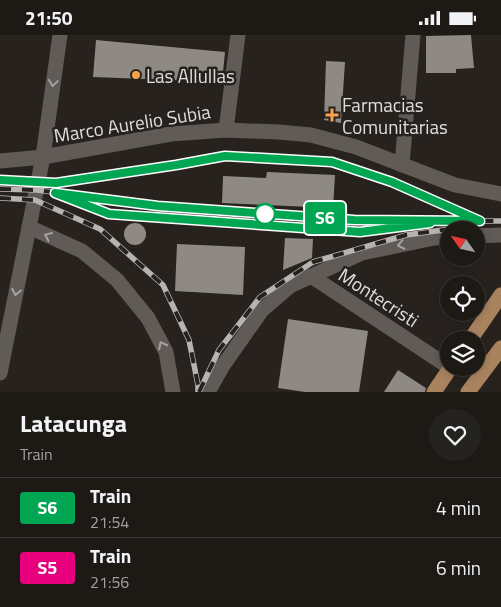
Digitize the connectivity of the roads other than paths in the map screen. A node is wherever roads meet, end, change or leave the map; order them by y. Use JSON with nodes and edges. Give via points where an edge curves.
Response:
{"nodes":[{"id":1,"x":60,"y":35,"type":"edge"},
{"id":2,"x":413,"y":35,"type":"edge"},
{"id":3,"x":420,"y":35,"type":"edge"},
{"id":4,"x":239,"y":36,"type":"edge"},
{"id":5,"x":408,"y":97,"type":"junction"},
{"id":6,"x":226,"y":130,"type":"junction"},
{"id":7,"x":43,"y":157,"type":"junction"},
{"id":8,"x":0,"y":161,"type":"edge"},
{"id":9,"x":402,"y":165,"type":"junction"},
{"id":10,"x":501,"y":194,"type":"edge"},
{"id":11,"x":29,"y":227,"type":"junction"},
{"id":12,"x":501,"y":235,"type":"edge"},
{"id":13,"x":485,"y":236,"type":"edge"},
{"id":14,"x":440,"y":238,"type":"edge"},
{"id":15,"x":311,"y":276,"type":"junction"},
{"id":16,"x":501,"y":295,"type":"edge"},
{"id":17,"x":476,"y":331,"type":"edge"},
{"id":18,"x":501,"y":349,"type":"edge"},
{"id":19,"x":440,"y":360,"type":"edge"},
{"id":20,"x":0,"y":373,"type":"edge"},
{"id":21,"x":444,"y":376,"type":"edge"},
{"id":22,"x":173,"y":392,"type":"edge"},
{"id":23,"x":208,"y":392,"type":"edge"},
{"id":24,"x":434,"y":392,"type":"edge"},
{"id":25,"x":468,"y":392,"type":"edge"}],
"edges":[{"from":1,"to":7,"type":"street","one_way":true},
{"from":2,"to":5,"type":"street"},
{"from":3,"to":5,"type":"street"},
{"from":4,"to":6,"type":"street"},
{"from":5,"to":9,"type":"street"},
{"from":6,"to":7,"type":"street","name":"Marco Aurelio Subia","via":[[171,134]]},
{"from":6,"to":9,"type":"street","name":"Marco Aurelio Subia","via":[[311,135],[356,147]]},
{"from":7,"to":8,"type":"street","name":"Marco Aurelio Subia"},
{"from":7,"to":11,"type":"street"},
{"from":9,"to":10,"type":"street","name":"Marco Aurelio Subia","via":[[455,185]]},
{"from":11,"to":20,"type":"street","one_way":true},
{"from":22,"to":11,"type":"street","one_way":true,"via":[[166,352],[148,318],[117,280],[82,251]]},
{"from":12,"to":13,"type":"street"},
{"from":14,"to":15,"type":"street","one_way":true,"via":[[362,253]]},
{"from":15,"to":19,"type":"street","name":"Montecristi"},
{"from":15,"to":23,"type":"street","via":[[290,286],[262,310]]},
{"from":16,"to":17,"type":"main road"},
{"from":18,"to":25,"type":"main road"},
{"from":21,"to":24,"type":"main road"}]}
